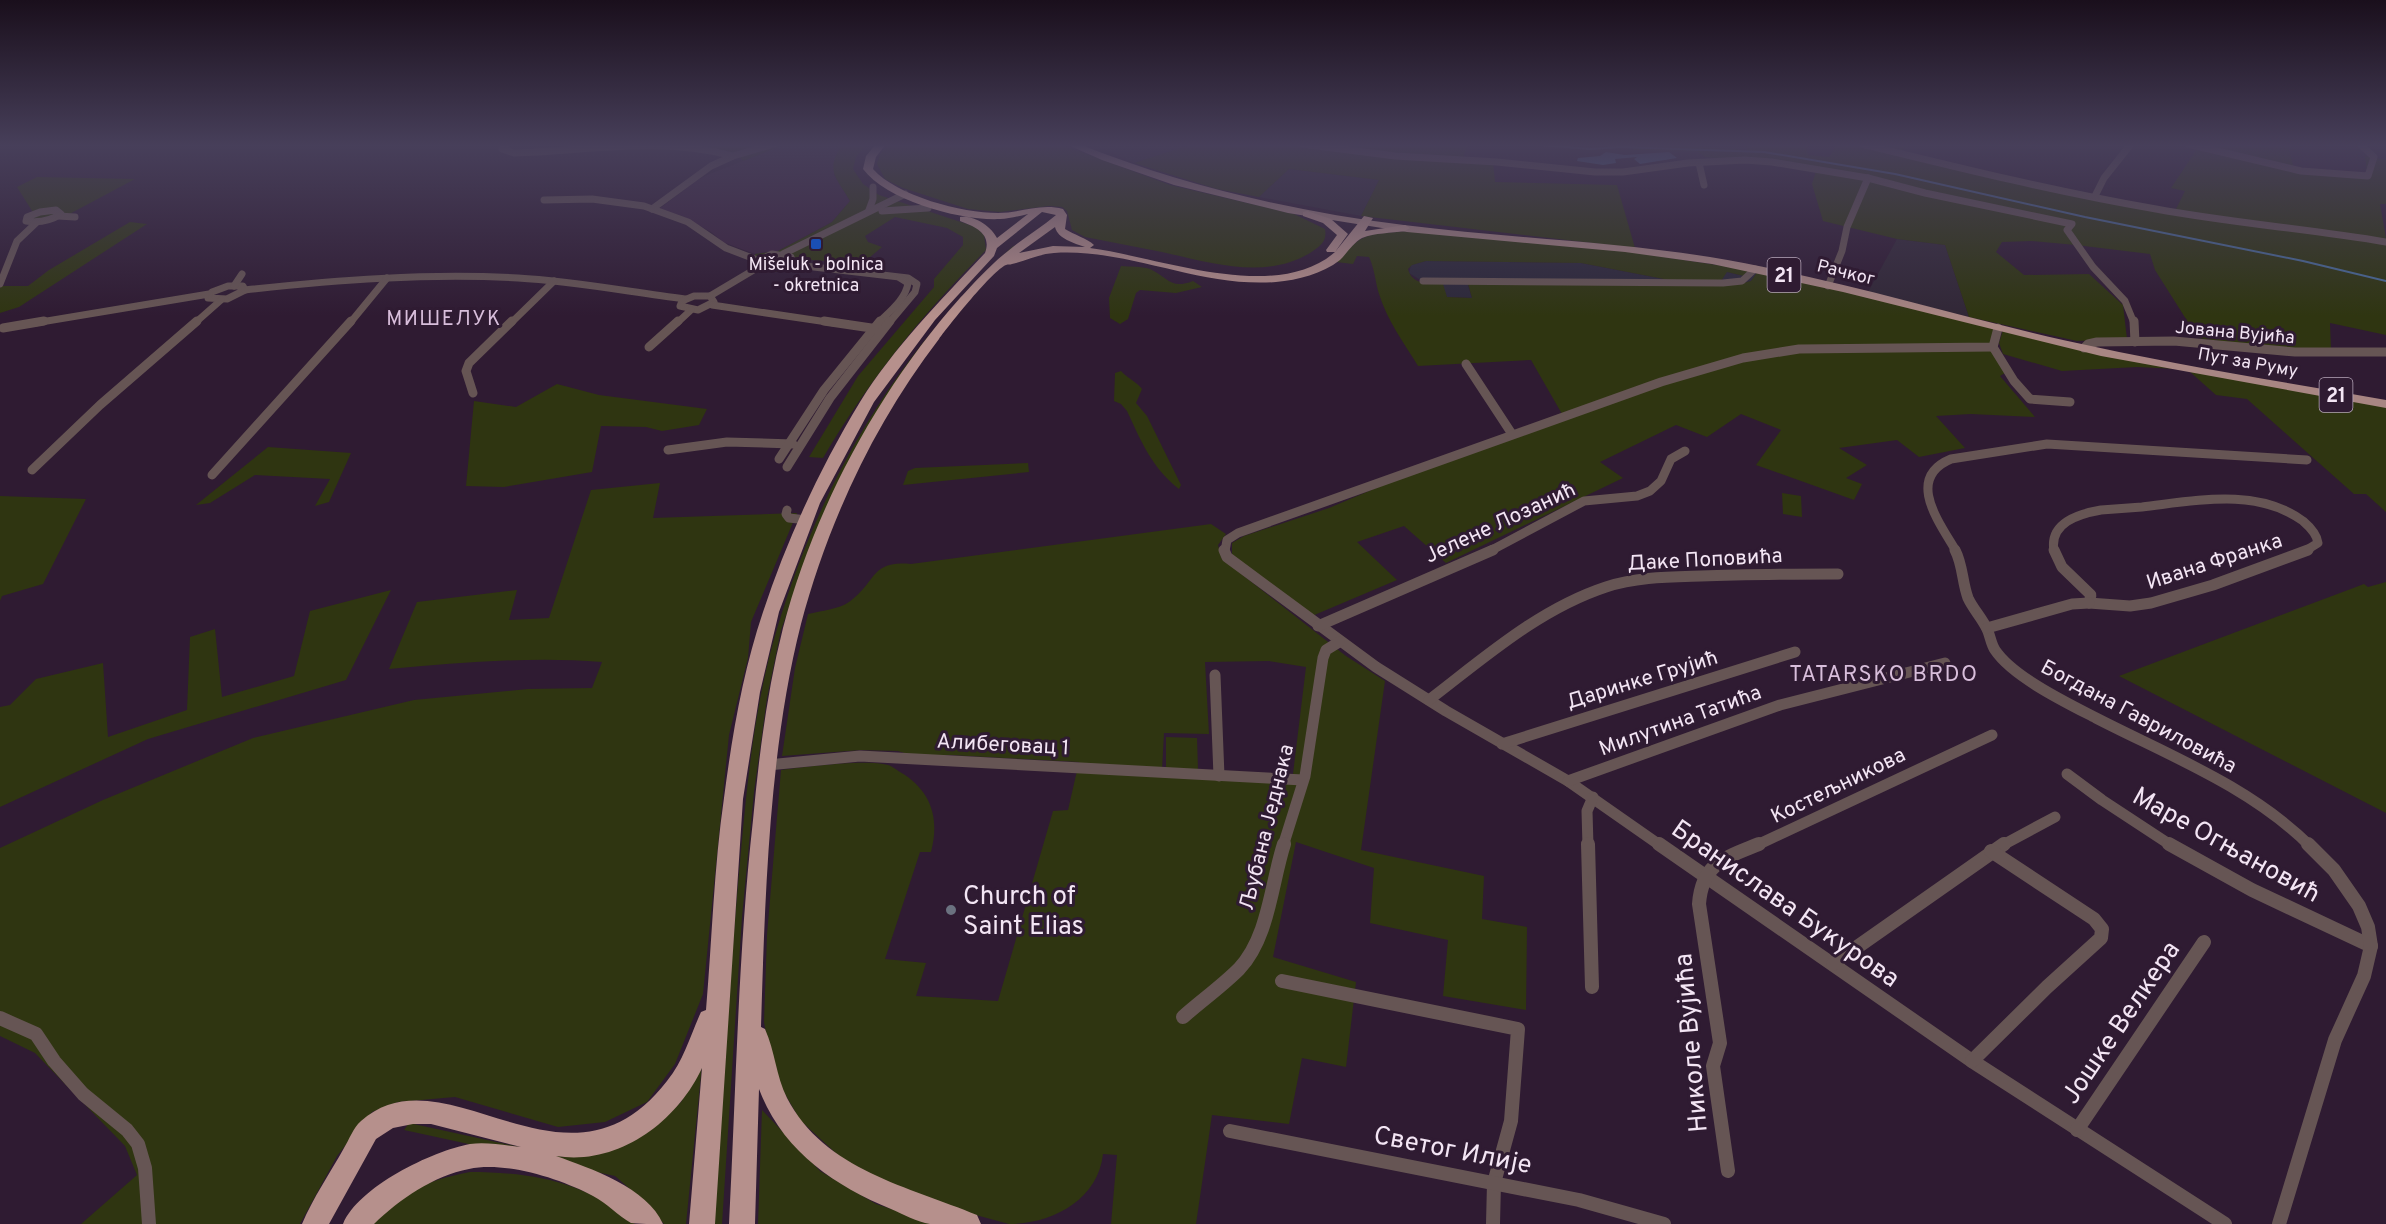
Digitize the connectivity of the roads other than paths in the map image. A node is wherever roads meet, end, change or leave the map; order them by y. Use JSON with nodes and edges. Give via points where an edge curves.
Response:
{"nodes":[{"id":1,"x":608,"y":201,"type":"edge"},
{"id":2,"x":663,"y":201,"type":"edge"},
{"id":3,"x":873,"y":201,"type":"edge"},
{"id":4,"x":889,"y":201,"type":"edge"},
{"id":5,"x":913,"y":201,"type":"edge"},
{"id":6,"x":922,"y":201,"type":"edge"},
{"id":7,"x":1251,"y":201,"type":"edge"},
{"id":8,"x":1268,"y":201,"type":"edge"},
{"id":9,"x":1858,"y":201,"type":"edge"},
{"id":10,"x":1964,"y":201,"type":"edge"},
{"id":11,"x":2123,"y":201,"type":"edge"},
{"id":12,"x":928,"y":208,"type":"junction"},
{"id":13,"x":652,"y":209,"type":"junction"},
{"id":14,"x":1040,"y":210,"type":"junction"},
{"id":15,"x":59,"y":211,"type":"junction"},
{"id":16,"x":872,"y":211,"type":"junction"},
{"id":17,"x":24,"y":212,"type":"dead end"},
{"id":18,"x":32,"y":214,"type":"junction"},
{"id":19,"x":1307,"y":214,"type":"junction"},
{"id":20,"x":75,"y":217,"type":"dead end"},
{"id":21,"x":1060,"y":217,"type":"junction"},
{"id":22,"x":1352,"y":221,"type":"junction"},
{"id":23,"x":1366,"y":221,"type":"junction"},
{"id":24,"x":37,"y":222,"type":"junction"},
{"id":25,"x":1405,"y":228,"type":"junction"},
{"id":26,"x":1343,"y":234,"type":"junction"},
{"id":27,"x":1505,"y":236,"type":"junction"},
{"id":28,"x":1355,"y":237,"type":"junction"},
{"id":29,"x":2386,"y":242,"type":"edge"},
{"id":30,"x":802,"y":246,"type":"junction"},
{"id":31,"x":994,"y":246,"type":"junction"},
{"id":32,"x":745,"y":254,"type":"junction"},
{"id":33,"x":783,"y":254,"type":"junction"},
{"id":34,"x":768,"y":256,"type":"junction"},
{"id":35,"x":790,"y":260,"type":"junction"},
{"id":36,"x":764,"y":264,"type":"junction"},
{"id":37,"x":1755,"y":269,"type":"junction"},
{"id":38,"x":994,"y":270,"type":"junction"},
{"id":39,"x":242,"y":274,"type":"dead end"},
{"id":40,"x":387,"y":278,"type":"junction"},
{"id":41,"x":554,"y":281,"type":"junction"},
{"id":42,"x":1423,"y":281,"type":"dead end"},
{"id":43,"x":0,"y":284,"type":"edge"},
{"id":44,"x":1828,"y":285,"type":"junction"},
{"id":45,"x":234,"y":286,"type":"junction"},
{"id":46,"x":245,"y":290,"type":"junction"},
{"id":47,"x":208,"y":294,"type":"junction"},
{"id":48,"x":710,"y":296,"type":"junction"},
{"id":49,"x":685,"y":299,"type":"junction"},
{"id":50,"x":221,"y":300,"type":"junction"},
{"id":51,"x":712,"y":305,"type":"junction"},
{"id":52,"x":691,"y":310,"type":"junction"},
{"id":53,"x":1,"y":327,"type":"edge"},
{"id":54,"x":1998,"y":328,"type":"junction"},
{"id":55,"x":878,"y":329,"type":"junction"},
{"id":56,"x":2135,"y":342,"type":"junction"},
{"id":57,"x":649,"y":347,"type":"dead end"},
{"id":58,"x":1993,"y":347,"type":"junction"},
{"id":59,"x":2084,"y":348,"type":"junction"},
{"id":60,"x":2386,"y":352,"type":"edge"},
{"id":61,"x":1466,"y":364,"type":"dead end"},
{"id":62,"x":2174,"y":367,"type":"joint"},
{"id":63,"x":473,"y":393,"type":"dead end"},
{"id":64,"x":2070,"y":402,"type":"dead end"},
{"id":65,"x":2386,"y":404,"type":"edge"},
{"id":66,"x":1512,"y":434,"type":"junction"},
{"id":67,"x":788,"y":444,"type":"junction"},
{"id":68,"x":800,"y":445,"type":"junction"},
{"id":69,"x":668,"y":450,"type":"dead end"},
{"id":70,"x":1685,"y":451,"type":"dead end"},
{"id":71,"x":779,"y":459,"type":"dead end"},
{"id":72,"x":2307,"y":460,"type":"dead end"},
{"id":73,"x":787,"y":466,"type":"dead end"},
{"id":74,"x":32,"y":470,"type":"dead end"},
{"id":75,"x":212,"y":475,"type":"dead end"},
{"id":76,"x":787,"y":510,"type":"dead end"},
{"id":77,"x":807,"y":519,"type":"junction"},
{"id":78,"x":1838,"y":574,"type":"dead end"},
{"id":79,"x":2089,"y":603,"type":"junction"},
{"id":80,"x":1318,"y":626,"type":"junction"},
{"id":81,"x":1987,"y":628,"type":"junction"},
{"id":82,"x":1339,"y":642,"type":"junction"},
{"id":83,"x":1795,"y":652,"type":"dead end"},
{"id":84,"x":1945,"y":663,"type":"dead end"},
{"id":85,"x":1215,"y":675,"type":"dead end"},
{"id":86,"x":1429,"y":700,"type":"junction"},
{"id":87,"x":1992,"y":735,"type":"dead end"},
{"id":88,"x":1502,"y":744,"type":"junction"},
{"id":89,"x":769,"y":757,"type":"junction"},
{"id":90,"x":2067,"y":774,"type":"dead end"},
{"id":91,"x":1219,"y":776,"type":"junction"},
{"id":92,"x":1303,"y":780,"type":"junction"},
{"id":93,"x":1569,"y":781,"type":"junction"},
{"id":94,"x":1593,"y":797,"type":"junction"},
{"id":95,"x":2055,"y":816,"type":"dead end"},
{"id":96,"x":1991,"y":850,"type":"junction"},
{"id":97,"x":1705,"y":875,"type":"junction"},
{"id":98,"x":2204,"y":942,"type":"dead end"},
{"id":99,"x":2371,"y":946,"type":"junction"},
{"id":100,"x":1833,"y":964,"type":"junction"},
{"id":101,"x":719,"y":971,"type":"junction"},
{"id":102,"x":1282,"y":981,"type":"dead end"},
{"id":103,"x":1592,"y":987,"type":"dead end"},
{"id":104,"x":750,"y":997,"type":"junction"},
{"id":105,"x":1183,"y":1017,"type":"dead end"},
{"id":106,"x":0,"y":1018,"type":"edge"},
{"id":107,"x":1972,"y":1061,"type":"junction"},
{"id":108,"x":2077,"y":1130,"type":"junction"},
{"id":109,"x":1230,"y":1131,"type":"dead end"},
{"id":110,"x":1728,"y":1171,"type":"dead end"},
{"id":111,"x":1494,"y":1183,"type":"junction"},
{"id":112,"x":149,"y":1224,"type":"edge"},
{"id":113,"x":315,"y":1224,"type":"edge"},
{"id":114,"x":356,"y":1224,"type":"edge"},
{"id":115,"x":650,"y":1224,"type":"edge"},
{"id":116,"x":702,"y":1224,"type":"edge"},
{"id":117,"x":742,"y":1224,"type":"edge"},
{"id":118,"x":968,"y":1224,"type":"edge"},
{"id":119,"x":1493,"y":1224,"type":"edge"},
{"id":120,"x":1664,"y":1224,"type":"edge"},
{"id":121,"x":2225,"y":1224,"type":"edge"},
{"id":122,"x":2278,"y":1224,"type":"edge"}],
"edges":[{"from":1,"to":13,"type":"street"},
{"from":2,"to":13,"type":"street"},
{"from":3,"to":16,"type":"street"},
{"from":4,"to":16,"type":"street"},
{"from":5,"to":12,"type":"highway"},
{"from":6,"to":14,"type":"highway","via":[[975,215],[1004,216]]},
{"from":7,"to":19,"type":"main road","name":"Рачког","number":"21"},
{"from":8,"to":23,"type":"main road","name":"Рачког","number":"21"},
{"from":9,"to":44,"type":"street"},
{"from":10,"to":56,"type":"street","via":[[2072,224],[2067,230],[2092,267],[2126,298],[2134,318]]},
{"from":11,"to":29,"type":"street"},
{"from":12,"to":16,"type":"street"},
{"from":12,"to":31,"type":"highway","via":[[984,228]]},
{"from":13,"to":32,"type":"street","via":[[688,222],[719,243]]},
{"from":14,"to":21,"type":"highway","via":[[1059,211]]},
{"from":14,"to":31,"type":"highway"},
{"from":15,"to":18,"type":"street"},
{"from":15,"to":20,"type":"street"},
{"from":15,"to":24,"type":"street"},
{"from":16,"to":30,"type":"street"},
{"from":17,"to":18,"type":"street"},
{"from":18,"to":24,"type":"street","via":[[26,221]]},
{"from":19,"to":22,"type":"main road","name":"Рачког","number":"21"},
{"from":19,"to":26,"type":"highway","via":[[1327,221]]},
{"from":21,"to":26,"type":"highway","via":[[1060,230],[1065,235],[1092,246],[1218,270],[1257,273],[1293,270],[1316,262],[1338,244]]},
{"from":21,"to":38,"type":"highway"},
{"from":22,"to":23,"type":"main road","name":"Рачког","number":"21"},
{"from":22,"to":26,"type":"highway"},
{"from":23,"to":25,"type":"main road","name":"Рачког","number":"21"},
{"from":23,"to":27,"type":"main road","name":"Рачког","number":"21"},
{"from":23,"to":28,"type":"highway"},
{"from":24,"to":43,"type":"street","via":[[15,241]]},
{"from":25,"to":27,"type":"main road","name":"Рачког","number":"21"},
{"from":25,"to":28,"type":"highway"},
{"from":27,"to":37,"type":"main road","name":"Рачког","number":"21","via":[[1649,251]]},
{"from":28,"to":38,"type":"highway","via":[[1327,264],[1286,277],[1220,275],[1078,249],[1039,251]]},
{"from":30,"to":33,"type":"street"},
{"from":30,"to":35,"type":"street"},
{"from":31,"to":77,"type":"highway","via":[[890,369],[850,431]]},
{"from":32,"to":34,"type":"street"},
{"from":32,"to":36,"type":"street"},
{"from":33,"to":34,"type":"street"},
{"from":33,"to":35,"type":"street"},
{"from":34,"to":36,"type":"street"},
{"from":35,"to":36,"type":"street"},
{"from":35,"to":55,"type":"street","via":[[894,275],[917,284]]},
{"from":36,"to":48,"type":"street"},
{"from":37,"to":42,"type":"street","via":[[1742,281],[1723,283]]},
{"from":37,"to":44,"type":"main road","name":"Рачког","number":"21"},
{"from":38,"to":89,"type":"highway","via":[[953,314],[905,377],[858,456],[824,534],[795,620],[782,670]]},
{"from":39,"to":45,"type":"street"},
{"from":40,"to":41,"type":"street"},
{"from":40,"to":46,"type":"street"},
{"from":40,"to":75,"type":"street"},
{"from":41,"to":49,"type":"street"},
{"from":41,"to":63,"type":"street","via":[[471,360],[466,371]]},
{"from":44,"to":54,"type":"main road","name":"Рачког","number":"21"},
{"from":45,"to":46,"type":"street","via":[[243,286]]},
{"from":45,"to":47,"type":"street"},
{"from":46,"to":50,"type":"street","via":[[234,298]]},
{"from":47,"to":50,"type":"street","via":[[211,300]]},
{"from":47,"to":53,"type":"street"},
{"from":48,"to":49,"type":"street"},
{"from":48,"to":51,"type":"street","via":[[715,300]]},
{"from":49,"to":52,"type":"street","via":[[680,306]]},
{"from":50,"to":74,"type":"street"},
{"from":51,"to":52,"type":"street"},
{"from":51,"to":55,"type":"street"},
{"from":52,"to":57,"type":"street"},
{"from":54,"to":58,"type":"street"},
{"from":54,"to":59,"type":"main road","name":"Рачког","number":"21"},
{"from":55,"to":67,"type":"street","via":[[838,373]]},
{"from":55,"to":68,"type":"street"},
{"from":56,"to":59,"type":"street","name":"Јована Вујића","via":[[2097,342]]},
{"from":56,"to":60,"type":"street","name":"Јована Вујића","via":[[2207,343],[2295,352]]},
{"from":58,"to":64,"type":"street","via":[[2030,399]]},
{"from":58,"to":66,"type":"street","via":[[1775,352],[1683,375]]},
{"from":59,"to":62,"type":"main road","name":"Рачког","number":"21"},
{"from":61,"to":66,"type":"street"},
{"from":62,"to":65,"type":"main road","name":"Пут за Руму","number":"21"},
{"from":66,"to":80,"type":"street","name":"Бранислава Букурова","via":[[1227,540],[1227,557]]},
{"from":67,"to":68,"type":"street"},
{"from":67,"to":69,"type":"street","via":[[727,442]]},
{"from":67,"to":71,"type":"street"},
{"from":68,"to":73,"type":"street"},
{"from":70,"to":80,"type":"street","name":"Јелене Лозанић","via":[[1668,461],[1662,482],[1644,494],[1584,501],[1489,552]]},
{"from":72,"to":81,"type":"street","name":"Богдана Гавриловића","via":[[2047,444],[1939,464],[1930,472],[1927,482],[1931,507],[1959,557],[1968,597]]},
{"from":76,"to":77,"type":"street","via":[[789,518]]},
{"from":77,"to":101,"type":"highway","via":[[768,622],[751,692],[733,799]]},
{"from":78,"to":86,"type":"street","name":"Даке Поповића","via":[[1638,579],[1606,588],[1550,614]]},
{"from":79,"to":79,"type":"street","name":"Ивана Франка","via":[[2151,603],[2301,554],[2318,543],[2316,534],[2273,507],[2229,498],[2109,509],[2072,519],[2056,533],[2054,555],[2091,595]]},
{"from":79,"to":81,"type":"street","name":"Ивана Франка"},
{"from":80,"to":82,"type":"street","name":"Бранислава Букурова"},
{"from":81,"to":99,"type":"street","name":"Богдана Гавриловића","via":[[1994,649],[2044,690],[2241,793],[2283,821],[2349,889],[2368,927]]},
{"from":82,"to":86,"type":"street","name":"Бранислава Букурова"},
{"from":82,"to":92,"type":"street","name":"Љубана Једнака","via":[[1326,650],[1323,658]]},
{"from":83,"to":88,"type":"street","name":"Даринке Грујић"},
{"from":84,"to":93,"type":"street","name":"Милутина Татића","via":[[1789,703]]},
{"from":85,"to":91,"type":"street"},
{"from":86,"to":88,"type":"street","name":"Бранислава Букурова"},
{"from":87,"to":97,"type":"street","name":"Костељникова","via":[[1715,866]]},
{"from":88,"to":93,"type":"street","name":"Бранислава Букурова"},
{"from":89,"to":91,"type":"street","name":"Алибеговац 1","via":[[860,756]]},
{"from":89,"to":104,"type":"highway"},
{"from":90,"to":99,"type":"street","name":"Маре Огњановић","via":[[2126,817],[2195,859]]},
{"from":91,"to":92,"type":"street","name":"Алибеговац 1"},
{"from":92,"to":105,"type":"street","name":"Љубана Једнака","via":[[1262,929],[1249,956]]},
{"from":93,"to":94,"type":"street","name":"Бранислава Букурова"},
{"from":94,"to":97,"type":"street","name":"Бранислава Букурова"},
{"from":94,"to":103,"type":"street","via":[[1587,811]]},
{"from":95,"to":96,"type":"street"},
{"from":96,"to":100,"type":"street"},
{"from":96,"to":107,"type":"street","via":[[2102,928],[2101,938]]},
{"from":97,"to":100,"type":"street","name":"Бранислава Букурова"},
{"from":97,"to":110,"type":"street","name":"Николе Вујића","via":[[1699,904],[1720,1043],[1713,1066]]},
{"from":98,"to":108,"type":"street","name":"Јошке Велкера"},
{"from":99,"to":122,"type":"street","name":"Богдана Гавриловића","via":[[2364,976],[2335,1040]]},
{"from":100,"to":107,"type":"street","name":"Бранислава Букурова"},
{"from":101,"to":113,"type":"highway","via":[[698,1054],[671,1097],[646,1120],[601,1142],[566,1146],[431,1113],[398,1114],[367,1131]]},
{"from":101,"to":116,"type":"highway"},
{"from":102,"to":111,"type":"street","via":[[1518,1029],[1511,1121]]},
{"from":104,"to":117,"type":"highway"},
{"from":104,"to":118,"type":"highway","via":[[760,1055],[772,1094],[793,1129],[833,1164],[877,1190],[912,1207]]},
{"from":106,"to":112,"type":"street","via":[[36,1034],[83,1094],[128,1130],[138,1144],[145,1168]]},
{"from":107,"to":108,"type":"street","name":"Бранислава Букурова"},
{"from":108,"to":121,"type":"street","name":"Бранислава Букурова"},
{"from":109,"to":111,"type":"street","name":"Светог Илије"},
{"from":111,"to":119,"type":"street"},
{"from":111,"to":120,"type":"street","name":"Светог Илије","via":[[1579,1200]]},
{"from":114,"to":115,"type":"highway","via":[[376,1203],[414,1176],[472,1156],[542,1164],[574,1175],[625,1199]]}]}
